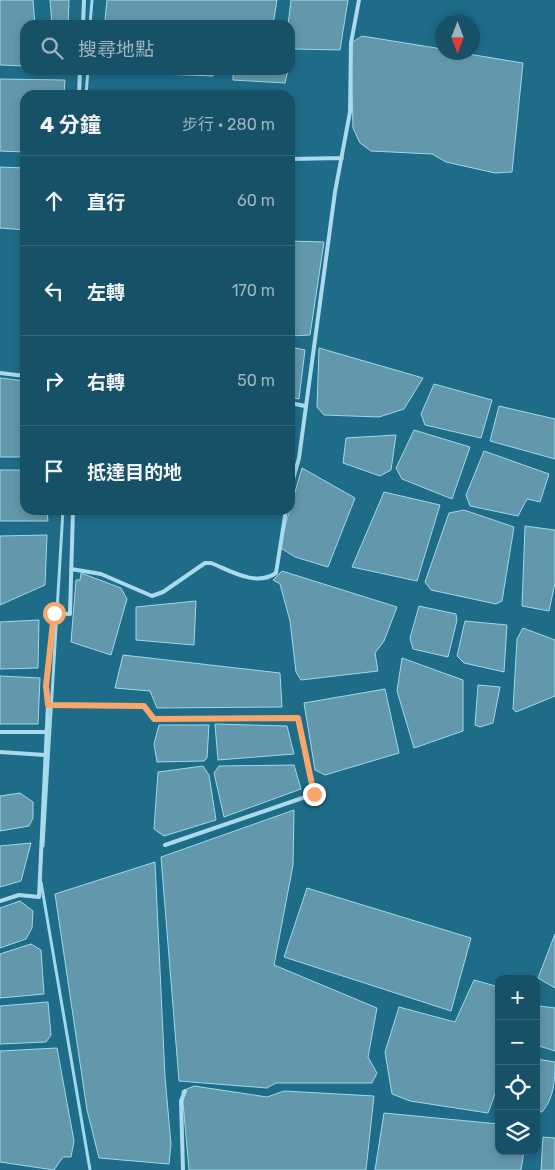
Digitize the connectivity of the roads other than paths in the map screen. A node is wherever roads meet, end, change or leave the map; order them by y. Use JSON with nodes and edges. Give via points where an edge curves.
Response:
{"nodes":[{"id":1,"x":84,"y":0,"type":"edge"},
{"id":2,"x":359,"y":0,"type":"edge"},
{"id":3,"x":83,"y":20,"type":"edge"},
{"id":4,"x":80,"y":75,"type":"edge"},
{"id":5,"x":79,"y":90,"type":"edge"},
{"id":6,"x":342,"y":158,"type":"junction"},
{"id":7,"x":295,"y":159,"type":"edge"},
{"id":8,"x":0,"y":373,"type":"edge"},
{"id":9,"x":20,"y":375,"type":"edge"},
{"id":10,"x":295,"y":404,"type":"edge"},
{"id":11,"x":306,"y":406,"type":"junction"},
{"id":12,"x":295,"y":472,"type":"edge"},
{"id":13,"x":73,"y":515,"type":"edge"},
{"id":14,"x":285,"y":515,"type":"edge"},
{"id":15,"x":71,"y":569,"type":"junction"},
{"id":16,"x":48,"y":705,"type":"junction"},
{"id":17,"x":0,"y":732,"type":"edge"},
{"id":18,"x":46,"y":732,"type":"junction"},
{"id":19,"x":0,"y":752,"type":"edge"},
{"id":20,"x":45,"y":755,"type":"junction"},
{"id":21,"x":165,"y":845,"type":"dead end"},
{"id":22,"x":0,"y":901,"type":"edge"},
{"id":23,"x":185,"y":1091,"type":"dead end"},
{"id":24,"x":183,"y":1170,"type":"edge"}],
"edges":[{"from":1,"to":3,"type":"lane"},
{"from":2,"to":6,"type":"lane","via":[[351,43],[350,112]]},
{"from":4,"to":5,"type":"lane"},
{"from":6,"to":7,"type":"lane"},
{"from":6,"to":11,"type":"lane"},
{"from":8,"to":9,"type":"lane"},
{"from":10,"to":11,"type":"lane"},
{"from":11,"to":12,"type":"lane"},
{"from":13,"to":15,"type":"lane"},
{"from":14,"to":15,"type":"lane","via":[[276,573],[264,579],[252,579],[205,563],[152,596],[101,574]]},
{"from":15,"to":16,"type":"lane","via":[[70,614],[54,613],[46,686]]},
{"from":16,"to":18,"type":"lane"},
{"from":16,"to":21,"type":"lane","via":[[144,706],[154,719],[298,718],[314,794]]},
{"from":17,"to":18,"type":"lane"},
{"from":18,"to":20,"type":"lane"},
{"from":19,"to":20,"type":"lane"},
{"from":20,"to":22,"type":"lane","via":[[39,897],[19,894]]},
{"from":23,"to":24,"type":"lane","via":[[180,1101]]}]}
